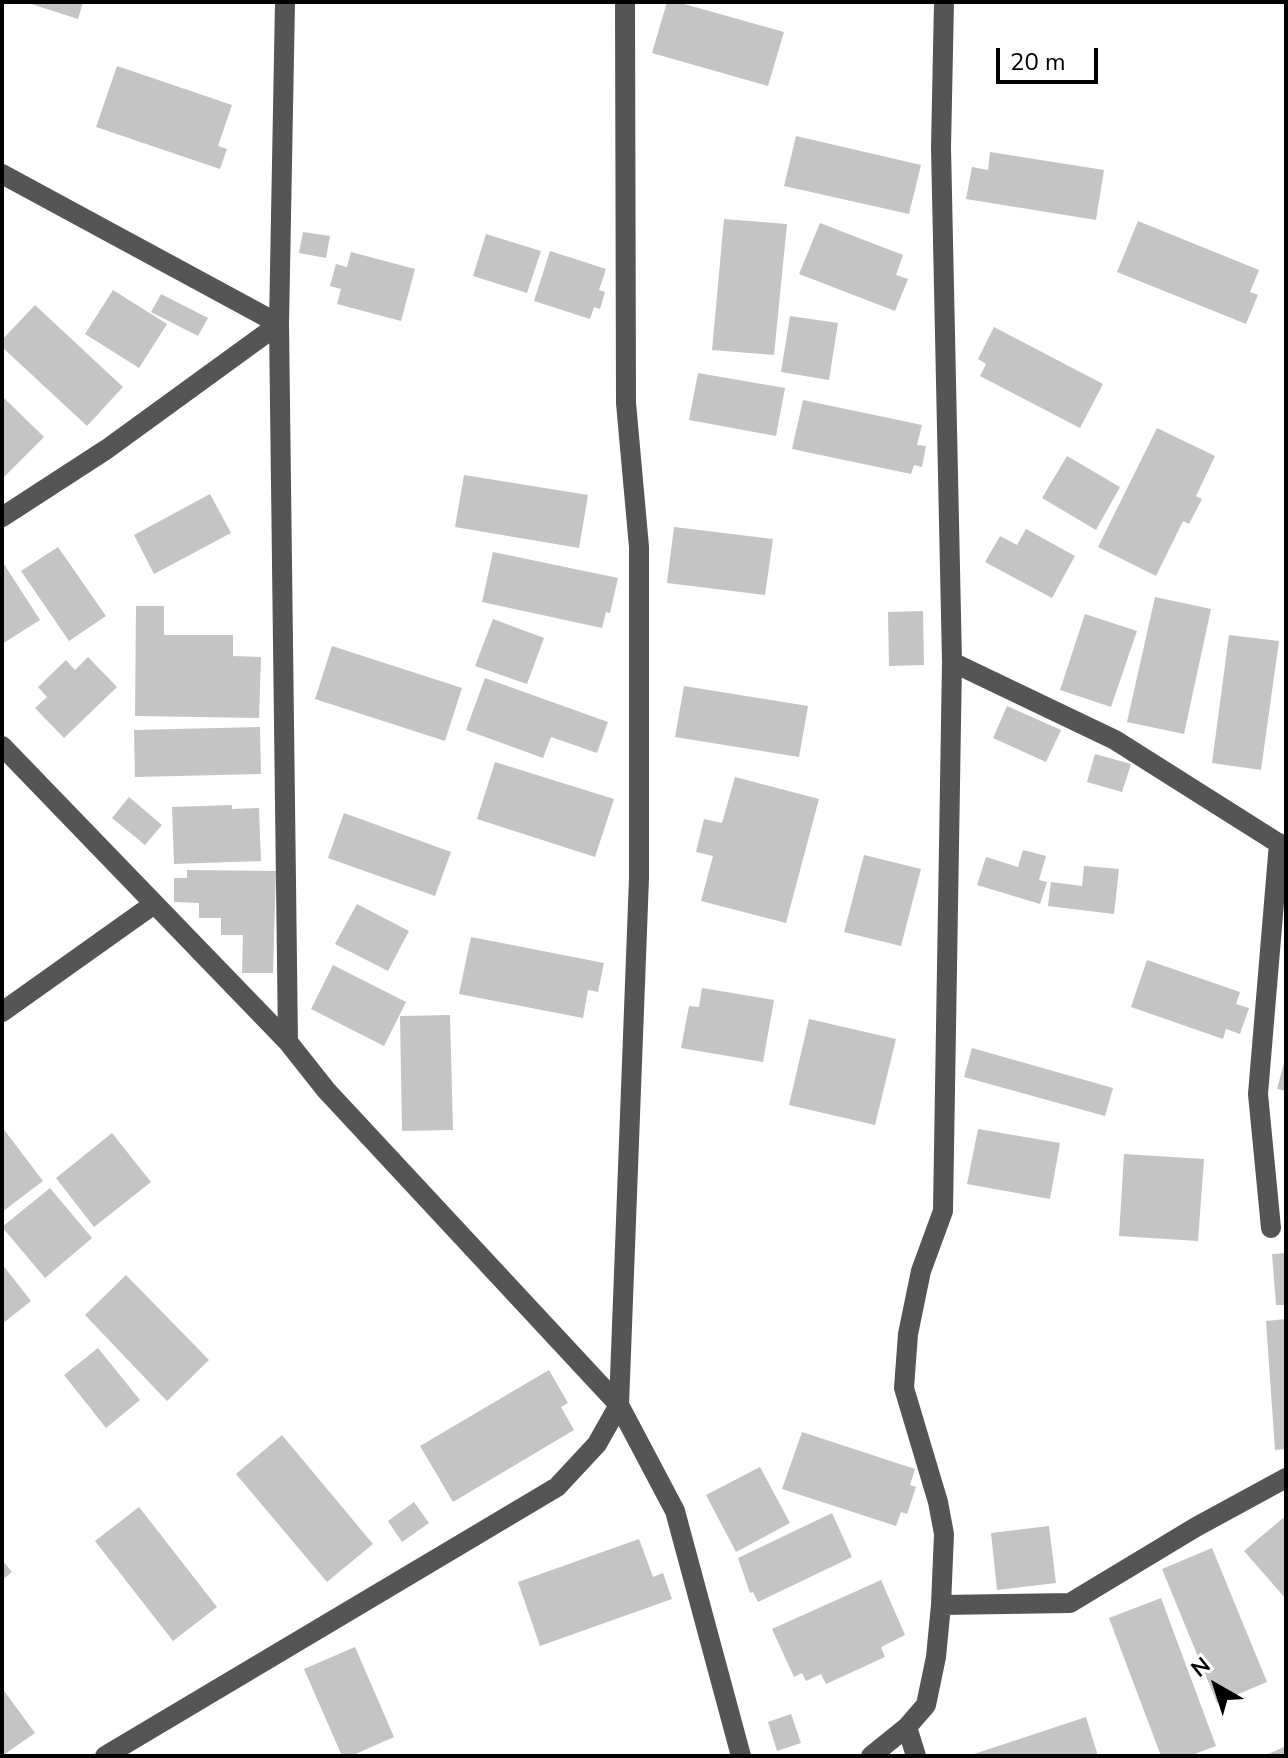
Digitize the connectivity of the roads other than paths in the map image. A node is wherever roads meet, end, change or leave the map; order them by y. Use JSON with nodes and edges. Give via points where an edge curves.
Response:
{"nodes":[{"id":1,"x":285,"y":2,"type":"edge"},
{"id":2,"x":625,"y":2,"type":"edge"},
{"id":3,"x":944,"y":2,"type":"edge"},
{"id":4,"x":2,"y":174,"type":"edge"},
{"id":5,"x":279,"y":324,"type":"junction"},
{"id":6,"x":2,"y":517,"type":"edge"},
{"id":7,"x":952,"y":662,"type":"junction"},
{"id":8,"x":2,"y":746,"type":"edge"},
{"id":9,"x":1282,"y":845,"type":"edge"},
{"id":10,"x":154,"y":904,"type":"junction"},
{"id":11,"x":2,"y":1012,"type":"edge"},
{"id":12,"x":288,"y":1042,"type":"junction"},
{"id":13,"x":1271,"y":1228,"type":"dead end"},
{"id":14,"x":619,"y":1405,"type":"junction"},
{"id":15,"x":1286,"y":1478,"type":"edge"},
{"id":16,"x":941,"y":1605,"type":"junction"},
{"id":17,"x":907,"y":1727,"type":"junction"},
{"id":18,"x":105,"y":1756,"type":"edge"},
{"id":19,"x":741,"y":1756,"type":"edge"},
{"id":20,"x":871,"y":1756,"type":"edge"},
{"id":21,"x":916,"y":1756,"type":"edge"}],
"edges":[{"from":1,"to":5,"type":"street"},
{"from":2,"to":14,"type":"street","via":[[626,403],[639,547],[639,878]]},
{"from":3,"to":7,"type":"street","via":[[941,147]]},
{"from":4,"to":5,"type":"street"},
{"from":5,"to":6,"type":"street","via":[[107,449]]},
{"from":5,"to":12,"type":"street"},
{"from":7,"to":9,"type":"street","via":[[1115,740]]},
{"from":7,"to":16,"type":"street","via":[[943,1211],[921,1271],[904,1388],[944,1534]]},
{"from":8,"to":10,"type":"street"},
{"from":9,"to":13,"type":"street","via":[[1258,1094]]},
{"from":10,"to":11,"type":"street"},
{"from":10,"to":12,"type":"street"},
{"from":12,"to":14,"type":"street","via":[[326,1090]]},
{"from":14,"to":18,"type":"street","via":[[597,1444],[557,1487]]},
{"from":14,"to":19,"type":"street","via":[[675,1511]]},
{"from":15,"to":16,"type":"street","via":[[1070,1603]]},
{"from":16,"to":17,"type":"street","via":[[926,1705]]},
{"from":17,"to":20,"type":"street"},
{"from":17,"to":21,"type":"street"}]}
